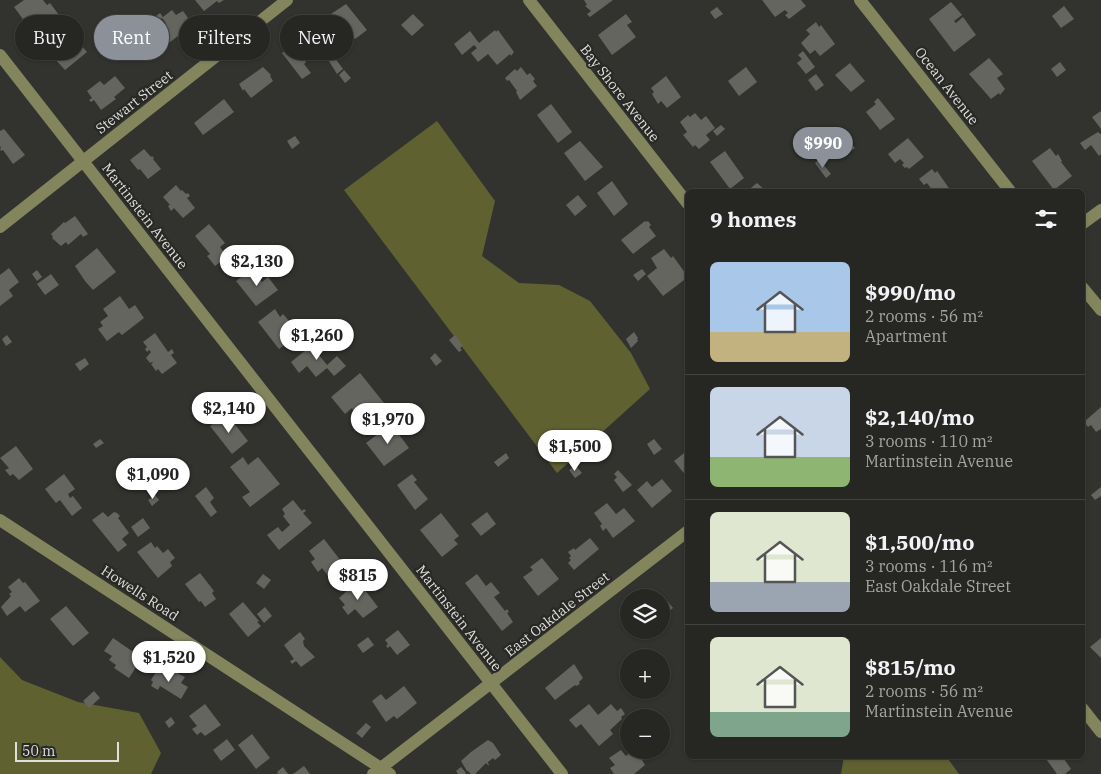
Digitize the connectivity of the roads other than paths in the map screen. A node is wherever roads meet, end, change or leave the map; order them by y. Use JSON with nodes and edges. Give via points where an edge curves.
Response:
{"nodes":[{"id":1,"x":287,"y":0,"type":"edge"},
{"id":2,"x":529,"y":0,"type":"edge"},
{"id":3,"x":860,"y":0,"type":"edge"},
{"id":4,"x":0,"y":55,"type":"edge"},
{"id":5,"x":83,"y":161,"type":"junction"},
{"id":6,"x":1008,"y":189,"type":"edge"},
{"id":7,"x":685,"y":200,"type":"edge"},
{"id":8,"x":1101,"y":210,"type":"edge"},
{"id":9,"x":1085,"y":222,"type":"edge"},
{"id":10,"x":0,"y":227,"type":"edge"},
{"id":11,"x":1085,"y":291,"type":"edge"},
{"id":12,"x":1101,"y":310,"type":"edge"},
{"id":13,"x":0,"y":520,"type":"edge"},
{"id":14,"x":685,"y":534,"type":"edge"},
{"id":15,"x":492,"y":684,"type":"junction"},
{"id":16,"x":1085,"y":712,"type":"edge"},
{"id":17,"x":1101,"y":732,"type":"edge"},
{"id":18,"x":381,"y":772,"type":"edge"},
{"id":19,"x":562,"y":774,"type":"edge"}],
"edges":[{"from":1,"to":5,"type":"street","name":"Stewart Street"},
{"from":2,"to":7,"type":"street","name":"Bay Shore Avenue"},
{"from":3,"to":6,"type":"street","name":"Ocean Avenue"},
{"from":4,"to":5,"type":"street","name":"Martinstein Avenue"},
{"from":5,"to":10,"type":"street","name":"Stewart Street"},
{"from":5,"to":15,"type":"street","name":"Martinstein Avenue"},
{"from":8,"to":9,"type":"street"},
{"from":11,"to":12,"type":"street"},
{"from":13,"to":18,"type":"street","name":"Howells Road"},
{"from":14,"to":15,"type":"street","name":"East Oakdale Street"},
{"from":15,"to":18,"type":"street","name":"East Oakdale Street"},
{"from":15,"to":19,"type":"street","name":"Martinstein Avenue"},
{"from":16,"to":17,"type":"street"}]}
